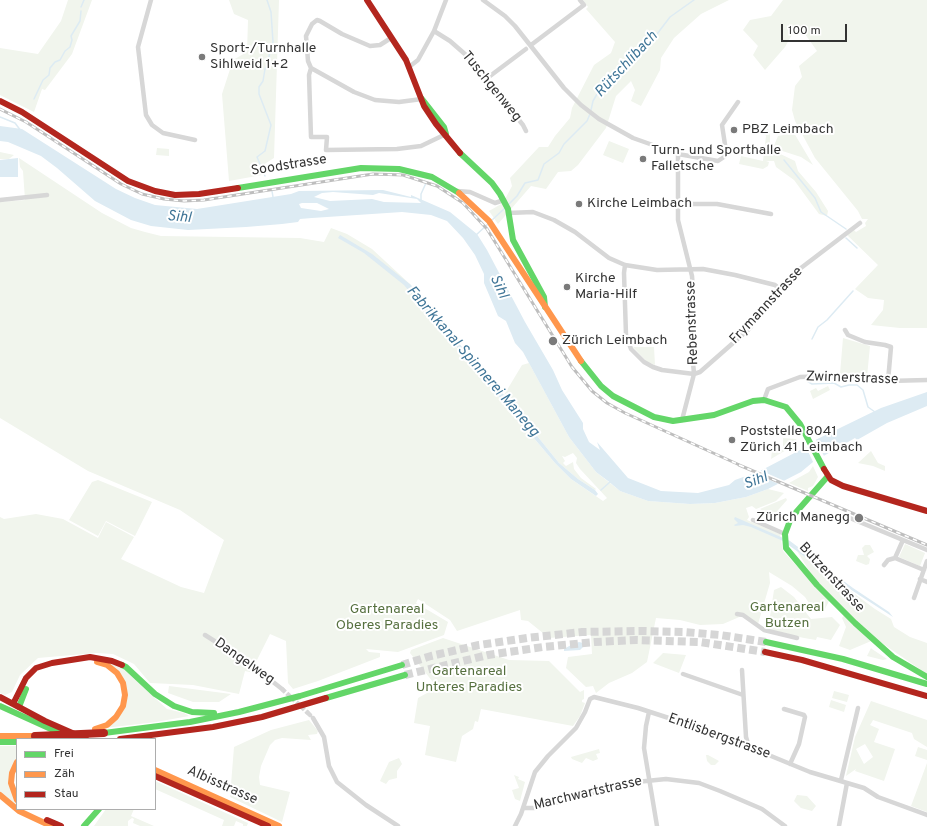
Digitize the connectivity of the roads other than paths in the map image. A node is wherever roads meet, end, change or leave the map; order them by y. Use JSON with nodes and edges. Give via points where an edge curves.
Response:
{"nodes":[{"id":1,"x":151,"y":0,"type":"edge"},
{"id":2,"x":367,"y":0,"type":"edge"},
{"id":3,"x":446,"y":0,"type":"edge"},
{"id":4,"x":483,"y":0,"type":"edge"},
{"id":5,"x":580,"y":0,"type":"edge"},
{"id":6,"x":434,"y":32,"type":"junction"},
{"id":7,"x":391,"y":38,"type":"junction"},
{"id":8,"x":531,"y":45,"type":"junction"},
{"id":9,"x":526,"y":49,"type":"dead end"},
{"id":10,"x":409,"y":67,"type":"junction"},
{"id":11,"x":311,"y":68,"type":"junction"},
{"id":12,"x":486,"y":79,"type":"junction"},
{"id":13,"x":422,"y":99,"type":"junction"},
{"id":14,"x":0,"y":101,"type":"edge"},
{"id":15,"x":738,"y":102,"type":"dead end"},
{"id":16,"x":526,"y":131,"type":"dead end"},
{"id":17,"x":446,"y":134,"type":"junction"},
{"id":18,"x":195,"y":140,"type":"dead end"},
{"id":19,"x":678,"y":154,"type":"junction"},
{"id":20,"x":457,"y":191,"type":"junction"},
{"id":21,"x":47,"y":195,"type":"dead end"},
{"id":22,"x":0,"y":200,"type":"edge"},
{"id":23,"x":678,"y":204,"type":"junction"},
{"id":24,"x":506,"y":206,"type":"junction"},
{"id":25,"x":770,"y":214,"type":"dead end"},
{"id":26,"x":860,"y":223,"type":"dead end"},
{"id":27,"x":626,"y":265,"type":"junction"},
{"id":28,"x":690,"y":268,"type":"junction"},
{"id":29,"x":780,"y":289,"type":"junction"},
{"id":30,"x":545,"y":307,"type":"junction"},
{"id":31,"x":845,"y":330,"type":"dead end"},
{"id":32,"x":694,"y":374,"type":"junction"},
{"id":33,"x":927,"y":380,"type":"edge"},
{"id":34,"x":888,"y":381,"type":"junction"},
{"id":35,"x":764,"y":400,"type":"junction"},
{"id":36,"x":682,"y":420,"type":"junction"},
{"id":37,"x":828,"y":476,"type":"junction"},
{"id":38,"x":927,"y":511,"type":"edge"},
{"id":39,"x":845,"y":516,"type":"dead end"},
{"id":40,"x":753,"y":520,"type":"dead end"},
{"id":41,"x":785,"y":538,"type":"junction"},
{"id":42,"x":902,"y":540,"type":"junction"},
{"id":43,"x":927,"y":550,"type":"edge"},
{"id":44,"x":895,"y":558,"type":"junction"},
{"id":45,"x":927,"y":561,"type":"edge"},
{"id":46,"x":884,"y":565,"type":"dead end"},
{"id":47,"x":924,"y":570,"type":"junction"},
{"id":48,"x":920,"y":579,"type":"junction"},
{"id":49,"x":927,"y":582,"type":"edge"},
{"id":50,"x":914,"y":598,"type":"dead end"},
{"id":51,"x":737,"y":614,"type":"dead end"},
{"id":52,"x":205,"y":634,"type":"dead end"},
{"id":53,"x":796,"y":638,"type":"dead end"},
{"id":54,"x":766,"y":642,"type":"tunnel mouth"},
{"id":55,"x":764,"y":652,"type":"tunnel mouth"},
{"id":56,"x":402,"y":665,"type":"tunnel mouth"},
{"id":57,"x":742,"y":670,"type":"dead end"},
{"id":58,"x":683,"y":674,"type":"dead end"},
{"id":59,"x":405,"y":675,"type":"tunnel mouth"},
{"id":60,"x":927,"y":677,"type":"edge"},
{"id":61,"x":927,"y":684,"type":"edge"},
{"id":62,"x":889,"y":686,"type":"junction"},
{"id":63,"x":282,"y":689,"type":"tunnel mouth"},
{"id":64,"x":743,"y":696,"type":"junction"},
{"id":65,"x":927,"y":696,"type":"edge"},
{"id":66,"x":0,"y":697,"type":"edge"},
{"id":67,"x":927,"y":700,"type":"edge"},
{"id":68,"x":0,"y":706,"type":"edge"},
{"id":69,"x":14,"y":707,"type":"junction"},
{"id":70,"x":858,"y":708,"type":"dead end"},
{"id":71,"x":784,"y":709,"type":"dead end"},
{"id":72,"x":239,"y":712,"type":"junction"},
{"id":73,"x":649,"y":712,"type":"junction"},
{"id":74,"x":310,"y":715,"type":"tunnel mouth"},
{"id":75,"x":0,"y":736,"type":"edge"},
{"id":76,"x":73,"y":737,"type":"edge"},
{"id":77,"x":84,"y":738,"type":"edge"},
{"id":78,"x":129,"y":738,"type":"edge"},
{"id":79,"x":0,"y":742,"type":"edge"},
{"id":80,"x":16,"y":742,"type":"edge"},
{"id":81,"x":749,"y":747,"type":"junction"},
{"id":82,"x":16,"y":764,"type":"edge"},
{"id":83,"x":790,"y":764,"type":"junction"},
{"id":84,"x":156,"y":770,"type":"edge"},
{"id":85,"x":156,"y":776,"type":"edge"},
{"id":86,"x":650,"y":779,"type":"junction"},
{"id":87,"x":844,"y":782,"type":"junction"},
{"id":88,"x":0,"y":795,"type":"edge"},
{"id":89,"x":16,"y":797,"type":"edge"},
{"id":90,"x":16,"y":808,"type":"edge"},
{"id":91,"x":523,"y":808,"type":"junction"},
{"id":92,"x":18,"y":810,"type":"edge"},
{"id":93,"x":27,"y":810,"type":"edge"},
{"id":94,"x":98,"y":810,"type":"edge"},
{"id":95,"x":927,"y":816,"type":"edge"},
{"id":96,"x":51,"y":826,"type":"edge"},
{"id":97,"x":61,"y":826,"type":"edge"},
{"id":98,"x":84,"y":826,"type":"edge"},
{"id":99,"x":268,"y":826,"type":"edge"},
{"id":100,"x":278,"y":826,"type":"edge"},
{"id":101,"x":398,"y":826,"type":"edge"},
{"id":102,"x":515,"y":826,"type":"edge"},
{"id":103,"x":657,"y":826,"type":"edge"},
{"id":104,"x":785,"y":826,"type":"edge"},
{"id":105,"x":839,"y":826,"type":"edge"}],
"edges":[{"from":1,"to":18,"type":"street","via":[[138,47],[146,115],[152,125],[163,133]]},
{"from":2,"to":7,"type":"main road"},
{"from":3,"to":6,"type":"street"},
{"from":4,"to":8,"type":"street","via":[[509,19]]},
{"from":5,"to":8,"type":"street","via":[[584,5]]},
{"from":6,"to":10,"type":"street","via":[[418,60]]},
{"from":6,"to":12,"type":"street","name":"Tuschgenweg","via":[[459,48]]},
{"from":7,"to":10,"type":"main road"},
{"from":7,"to":11,"type":"street","via":[[380,45],[370,46],[317,20],[307,33],[308,60]]},
{"from":8,"to":19,"type":"street","via":[[564,88],[606,123],[633,138]]},
{"from":9,"to":12,"type":"street"},
{"from":10,"to":13,"type":"main road"},
{"from":11,"to":13,"type":"street","via":[[354,92],[375,100],[399,102]]},
{"from":11,"to":17,"type":"street","via":[[311,137],[327,137],[326,150],[403,149],[430,143]]},
{"from":12,"to":16,"type":"street","name":"Tuschgenweg"},
{"from":13,"to":17,"type":"main road","via":[[436,124]]},
{"from":14,"to":20,"type":"main road","name":"Soodstrasse","via":[[22,112],[128,181],[175,195],[199,194],[374,167],[422,174]]},
{"from":15,"to":19,"type":"street","via":[[722,125],[726,150],[722,159],[714,161]]},
{"from":17,"to":24,"type":"main road","via":[[461,154],[492,184]]},
{"from":19,"to":23,"type":"street","name":"Rebenstrasse"},
{"from":20,"to":24,"type":"street","via":[[470,192]]},
{"from":20,"to":30,"type":"main road","name":"Soodstrasse","via":[[491,223]]},
{"from":21,"to":22,"type":"street"},
{"from":23,"to":25,"type":"street","via":[[717,204]]},
{"from":23,"to":28,"type":"street","name":"Rebenstrasse","via":[[680,232]]},
{"from":24,"to":27,"type":"street","via":[[554,220],[575,232],[609,258]]},
{"from":24,"to":30,"type":"main road","via":[[513,240],[544,297]]},
{"from":26,"to":29,"type":"street","name":"Frymannstrasse","via":[[797,271]]},
{"from":27,"to":28,"type":"street","via":[[657,270]]},
{"from":27,"to":32,"type":"street","via":[[626,335],[631,349],[653,367]]},
{"from":28,"to":29,"type":"street","via":[[735,275],[775,285]]},
{"from":28,"to":32,"type":"street","name":"Rebenstrasse","via":[[694,290],[690,328]]},
{"from":29,"to":32,"type":"street","name":"Frymannstrasse","via":[[749,329],[700,372]]},
{"from":30,"to":36,"type":"main road","name":"Soodstrasse","via":[[582,363],[607,391],[654,417]]},
{"from":31,"to":34,"type":"street","via":[[848,335],[865,342],[891,347]]},
{"from":32,"to":36,"type":"street"},
{"from":33,"to":34,"type":"street","name":"Zwirnerstrasse"},
{"from":34,"to":35,"type":"street","name":"Zwirnerstrasse","via":[[827,376],[800,377],[768,389]]},
{"from":35,"to":36,"type":"main road","name":"Soodstrasse","via":[[753,401],[714,415]]},
{"from":35,"to":37,"type":"main road","via":[[786,407],[800,424]]},
{"from":37,"to":38,"type":"main road","via":[[843,486]]},
{"from":37,"to":41,"type":"main road","name":"Butzenstrasse","via":[[791,518]]},
{"from":39,"to":42,"type":"street"},
{"from":40,"to":41,"type":"street"},
{"from":41,"to":60,"type":"main road","name":"Butzenstrasse","via":[[792,556],[826,595],[883,649]]},
{"from":42,"to":43,"type":"street"},
{"from":42,"to":44,"type":"street"},
{"from":44,"to":46,"type":"street","via":[[888,560]]},
{"from":44,"to":47,"type":"street"},
{"from":45,"to":47,"type":"street"},
{"from":47,"to":48,"type":"street"},
{"from":48,"to":49,"type":"street"},
{"from":48,"to":50,"type":"street"},
{"from":51,"to":53,"type":"street","via":[[743,615],[764,630]]},
{"from":52,"to":63,"type":"street","name":"Dangelweg","via":[[248,662]]},
{"from":54,"to":61,"type":"main road","via":[[843,659]]},
{"from":55,"to":62,"type":"main road"},
{"from":56,"to":72,"type":"main road"},
{"from":57,"to":64,"type":"street"},
{"from":58,"to":64,"type":"street"},
{"from":59,"to":78,"type":"main road","via":[[262,717],[212,727]]},
{"from":62,"to":65,"type":"main road"},
{"from":62,"to":67,"type":"main road"},
{"from":64,"to":81,"type":"street"},
{"from":66,"to":69,"type":"main road"},
{"from":68,"to":69,"type":"main road"},
{"from":69,"to":72,"type":"main road","via":[[25,680],[34,670],[48,664],[84,657],[105,659],[124,666],[158,697],[181,709],[200,713]]},
{"from":69,"to":76,"type":"main road"},
{"from":69,"to":76,"type":"main road","bridge":true,"via":[[38,673],[78,662],[100,662],[111,668],[124,685],[125,697],[122,708],[115,719],[104,726]]},
{"from":69,"to":77,"type":"main road"},
{"from":70,"to":87,"type":"street"},
{"from":71,"to":83,"type":"street","via":[[804,715],[805,718],[799,744]]},
{"from":72,"to":76,"type":"main road","bridge":true,"via":[[190,722]]},
{"from":73,"to":81,"type":"street","name":"Entlisbergstrasse","via":[[721,735]]},
{"from":73,"to":86,"type":"street","via":[[644,748]]},
{"from":73,"to":91,"type":"street","name":"Entlisbergstrasse","via":[[592,698],[576,728],[534,772]]},
{"from":74,"to":101,"type":"street","via":[[324,737],[331,772],[337,782]]},
{"from":75,"to":76,"type":"main road","bridge":true},
{"from":79,"to":80,"type":"main road"},
{"from":81,"to":83,"type":"street","name":"Entlisbergstrasse"},
{"from":82,"to":89,"type":"main road","via":[[11,783]]},
{"from":83,"to":87,"type":"street","name":"Entlisbergstrasse"},
{"from":84,"to":100,"type":"main road","name":"Albisstrasse"},
{"from":85,"to":99,"type":"main road","name":"Albisstrasse"},
{"from":86,"to":91,"type":"street","name":"Marchwartstrasse","via":[[602,789],[536,808]]},
{"from":86,"to":103,"type":"street"},
{"from":86,"to":104,"type":"street","name":"Marchwartstrasse","via":[[699,783],[752,804]]},
{"from":87,"to":95,"type":"street","name":"Entlisbergstrasse"},
{"from":87,"to":105,"type":"street"},
{"from":88,"to":90,"type":"main road"},
{"from":91,"to":102,"type":"street"},
{"from":92,"to":96,"type":"main road"},
{"from":93,"to":97,"type":"main road"},
{"from":94,"to":98,"type":"main road"}]}
